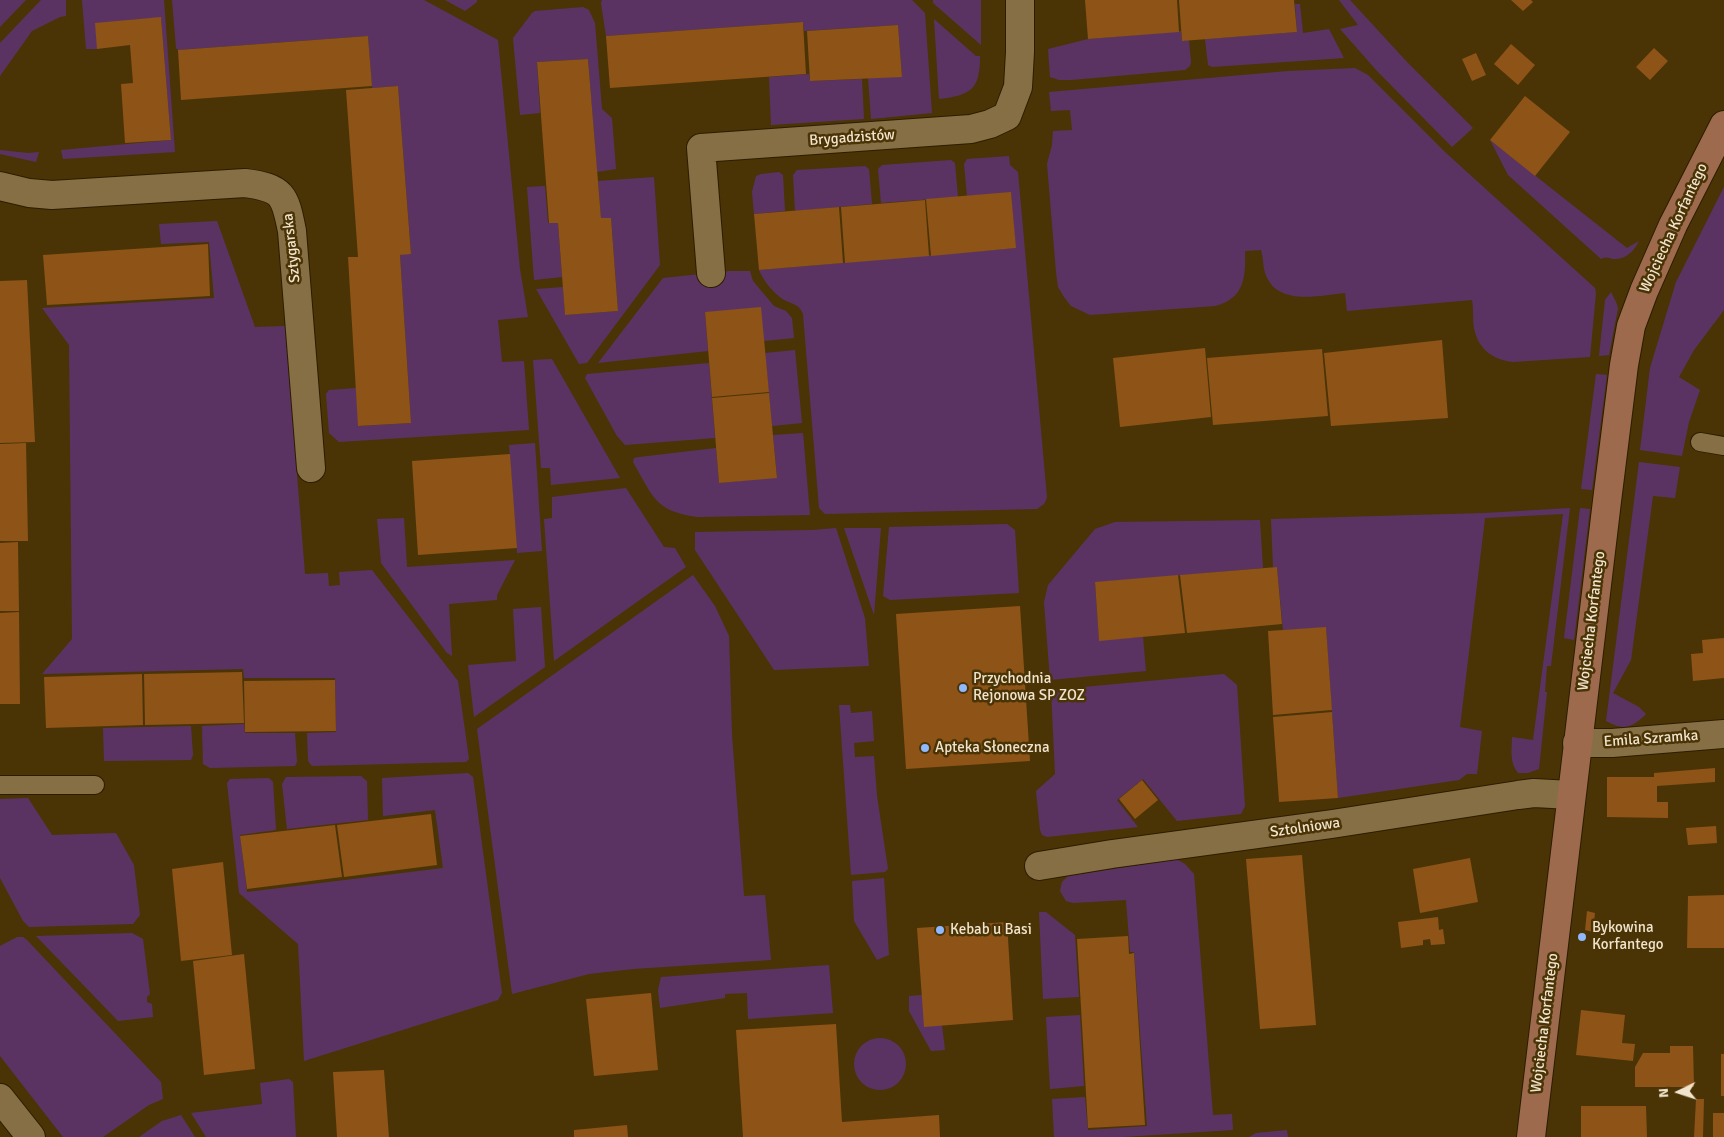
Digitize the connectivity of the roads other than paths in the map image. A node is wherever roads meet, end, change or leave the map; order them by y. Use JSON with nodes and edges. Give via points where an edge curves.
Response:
{"nodes":[{"id":1,"x":1020,"y":0,"type":"edge"},
{"id":2,"x":1724,"y":125,"type":"edge"},
{"id":3,"x":0,"y":186,"type":"edge"},
{"id":4,"x":711,"y":273,"type":"dead end"},
{"id":5,"x":1700,"y":442,"type":"dead end"},
{"id":6,"x":1724,"y":446,"type":"edge"},
{"id":7,"x":311,"y":468,"type":"dead end"},
{"id":8,"x":1724,"y":734,"type":"edge"},
{"id":9,"x":1577,"y":743,"type":"junction"},
{"id":10,"x":0,"y":785,"type":"edge"},
{"id":11,"x":95,"y":785,"type":"dead end"},
{"id":12,"x":1571,"y":796,"type":"junction"},
{"id":13,"x":1039,"y":866,"type":"dead end"},
{"id":14,"x":0,"y":1098,"type":"edge"},
{"id":15,"x":31,"y":1137,"type":"edge"},
{"id":16,"x":1532,"y":1137,"type":"edge"}],
"edges":[{"from":1,"to":4,"type":"street","name":"Brygadzistów","via":[[1018,87],[1008,116],[971,129],[701,148]]},
{"from":2,"to":9,"type":"street","name":"Wojciecha Korfantego","via":[[1673,225],[1631,326]]},
{"from":3,"to":7,"type":"street","name":"Sztygarska","via":[[52,195],[245,183],[279,192],[288,206],[292,231]]},
{"from":5,"to":6,"type":"lane"},
{"from":8,"to":9,"type":"street","name":"Emila Szramka"},
{"from":9,"to":12,"type":"street","name":"Wojciecha Korfantego"},
{"from":10,"to":11,"type":"lane"},
{"from":12,"to":13,"type":"street","name":"Sztolniowa","via":[[1518,795]]},
{"from":12,"to":16,"type":"street","name":"Wojciecha Korfantego"},
{"from":14,"to":15,"type":"street"}]}
